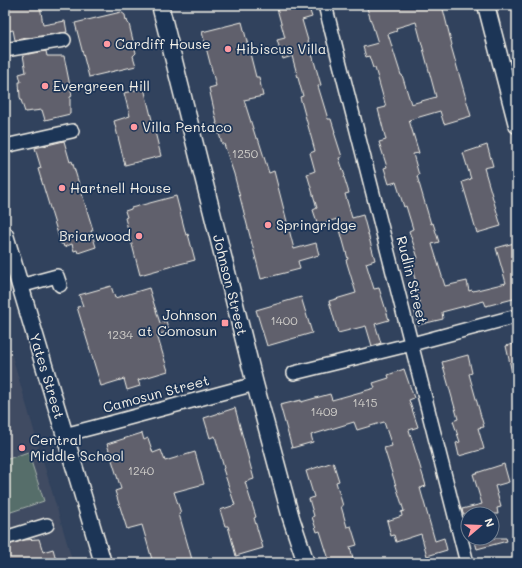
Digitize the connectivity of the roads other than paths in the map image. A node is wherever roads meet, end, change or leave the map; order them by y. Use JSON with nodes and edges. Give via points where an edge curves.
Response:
{"nodes":[{"id":1,"x":160,"y":5,"type":"edge"},
{"id":2,"x":325,"y":5,"type":"edge"},
{"id":3,"x":486,"y":5,"type":"edge"},
{"id":4,"x":64,"y":40,"type":"dead end"},
{"id":5,"x":5,"y":50,"type":"edge"},
{"id":6,"x":517,"y":125,"type":"edge"},
{"id":7,"x":72,"y":131,"type":"dead end"},
{"id":8,"x":5,"y":146,"type":"edge"},
{"id":9,"x":5,"y":235,"type":"edge"},
{"id":10,"x":60,"y":285,"type":"dead end"},
{"id":11,"x":20,"y":286,"type":"junction"},
{"id":12,"x":517,"y":316,"type":"edge"},
{"id":13,"x":412,"y":344,"type":"junction"},
{"id":14,"x":294,"y":373,"type":"dead end"},
{"id":15,"x":255,"y":384,"type":"junction"},
{"id":16,"x":64,"y":435,"type":"junction"},
{"id":17,"x":47,"y":525,"type":"dead end"},
{"id":18,"x":5,"y":538,"type":"edge"},
{"id":19,"x":103,"y":563,"type":"edge"},
{"id":20,"x":306,"y":563,"type":"edge"},
{"id":21,"x":467,"y":563,"type":"edge"}],
"edges":[{"from":1,"to":15,"type":"main road","name":"Johnson Street"},
{"from":2,"to":13,"type":"street","name":"Rudlin Street"},
{"from":3,"to":6,"type":"main road"},
{"from":4,"to":5,"type":"street"},
{"from":7,"to":8,"type":"street"},
{"from":9,"to":11,"type":"main road","name":"Yates Street"},
{"from":10,"to":11,"type":"street","via":[[57,276]]},
{"from":11,"to":16,"type":"main road","name":"Yates Street"},
{"from":12,"to":13,"type":"street"},
{"from":13,"to":14,"type":"street"},
{"from":13,"to":21,"type":"street","name":"Rudlin Street"},
{"from":15,"to":16,"type":"street","name":"Camosun Street"},
{"from":15,"to":20,"type":"main road","name":"Johnson Street","via":[[291,518]]},
{"from":16,"to":19,"type":"main road","name":"Yates Street"},
{"from":17,"to":18,"type":"street"}]}
